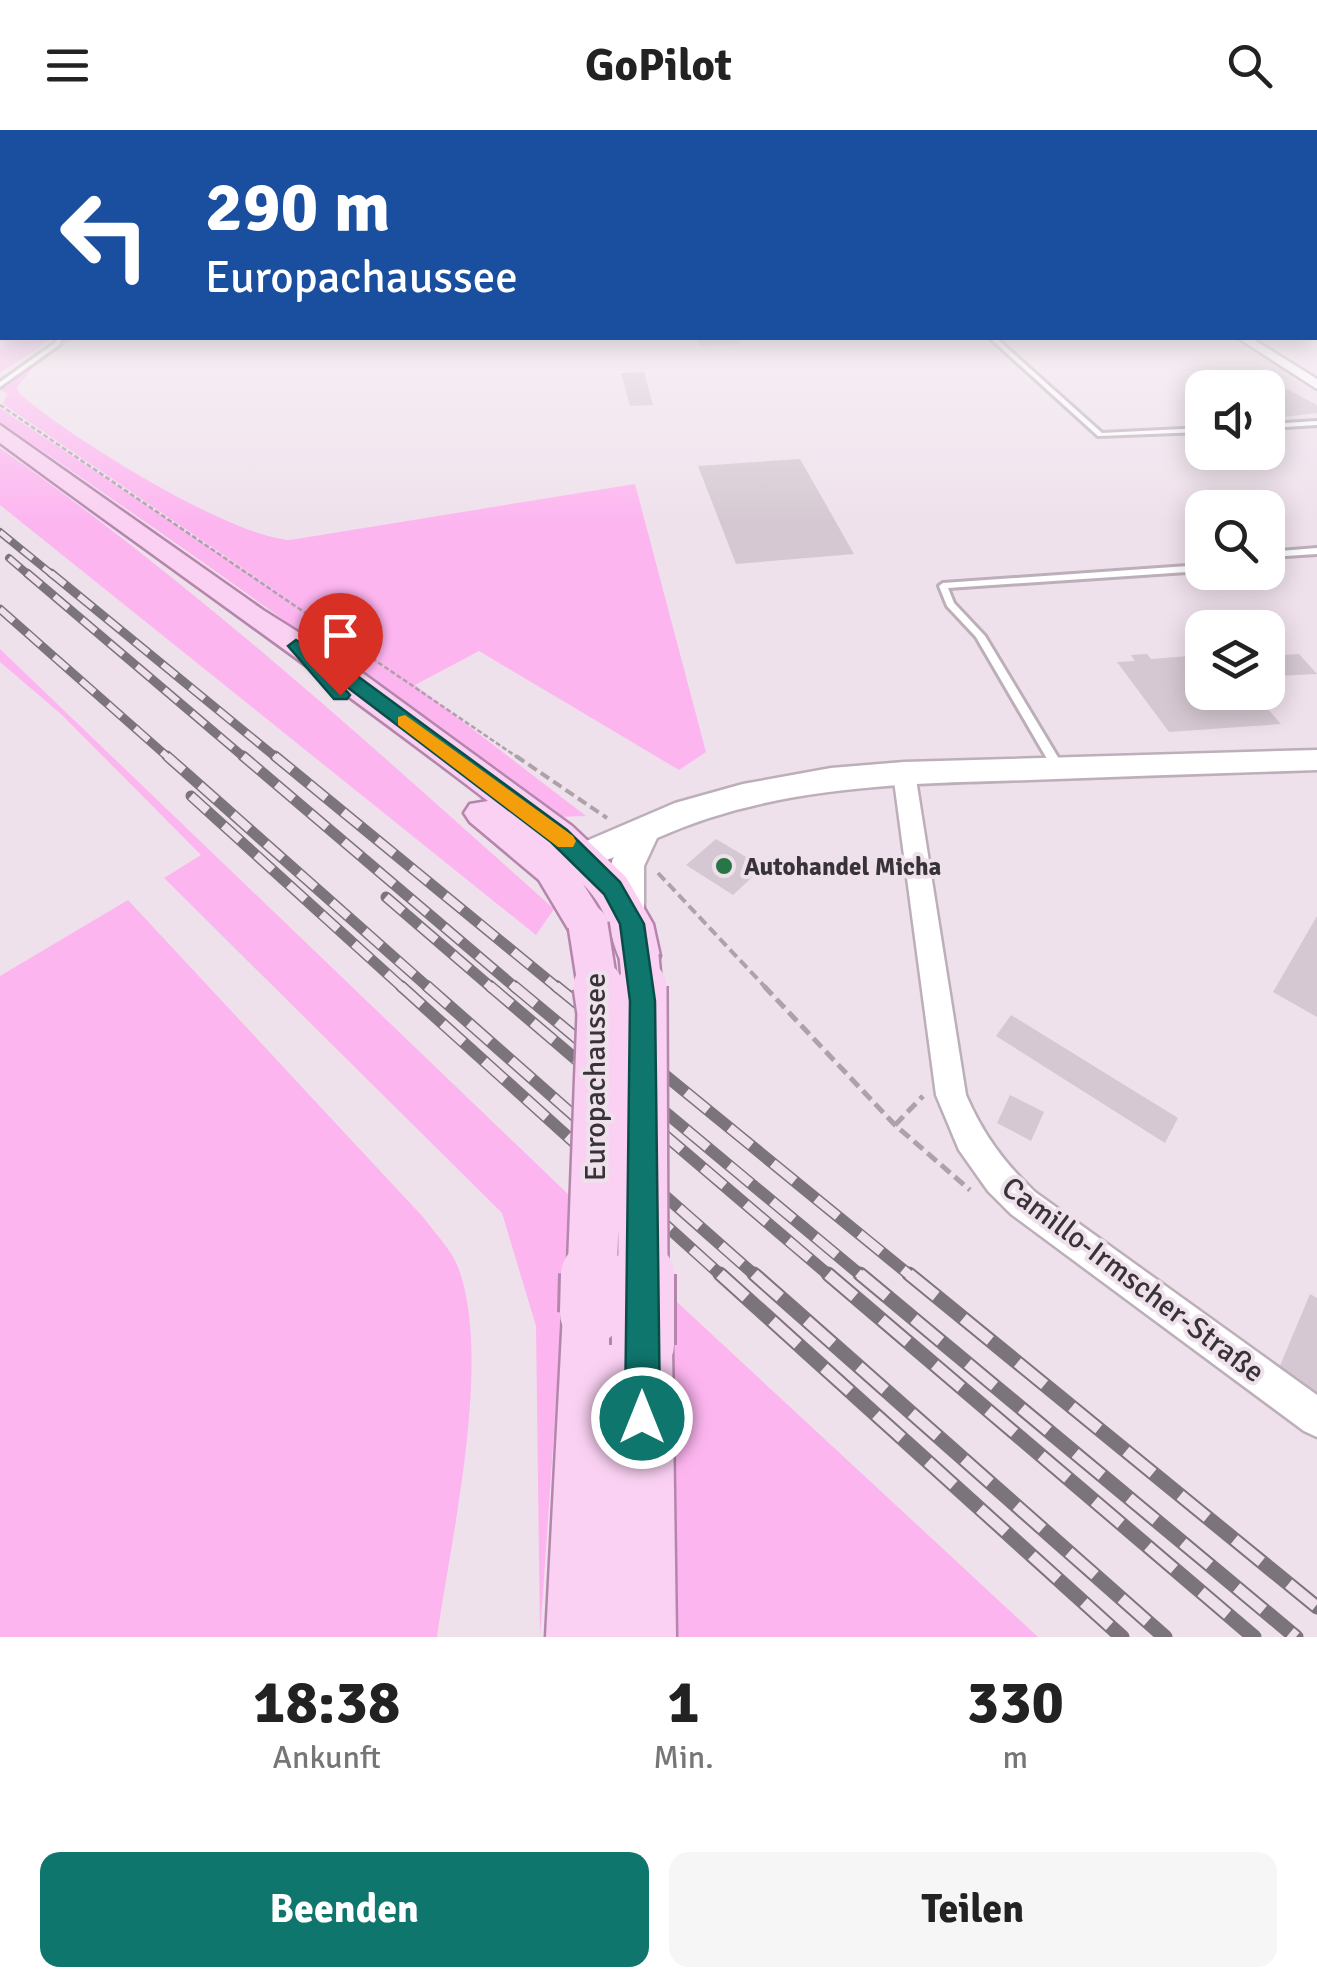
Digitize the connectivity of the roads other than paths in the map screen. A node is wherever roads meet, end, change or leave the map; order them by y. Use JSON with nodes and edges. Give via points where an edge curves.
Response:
{"nodes":[{"id":1,"x":1042,"y":382,"type":"edge"},
{"id":2,"x":1317,"y":423,"type":"edge"},
{"id":3,"x":1285,"y":425,"type":"edge"},
{"id":4,"x":1185,"y":431,"type":"edge"},
{"id":5,"x":0,"y":432,"type":"edge"},
{"id":6,"x":1317,"y":551,"type":"edge"},
{"id":7,"x":1285,"y":553,"type":"edge"},
{"id":8,"x":1185,"y":569,"type":"edge"},
{"id":9,"x":1317,"y":760,"type":"edge"},
{"id":10,"x":1058,"y":769,"type":"junction"},
{"id":11,"x":904,"y":773,"type":"junction"},
{"id":12,"x":635,"y":831,"type":"junction"},
{"id":13,"x":567,"y":862,"type":"junction"},
{"id":14,"x":617,"y":930,"type":"junction"},
{"id":15,"x":1317,"y":1418,"type":"edge"},
{"id":16,"x":581,"y":1637,"type":"edge"},
{"id":17,"x":641,"y":1637,"type":"edge"}],
"edges":[{"from":1,"to":4,"type":"lane","via":[[1100,435]]},
{"from":2,"to":3,"type":"lane"},
{"from":5,"to":13,"type":"main road","name":"Europachaussee","via":[[296,646],[362,716]]},
{"from":6,"to":7,"type":"lane"},
{"from":8,"to":10,"type":"lane","via":[[942,586],[980,636]]},
{"from":9,"to":10,"type":"street"},
{"from":10,"to":11,"type":"street"},
{"from":11,"to":12,"type":"street","via":[[743,796]]},
{"from":11,"to":15,"type":"street","name":"Camillo-Irmscher-Straße","via":[[946,1072],[970,1140],[1023,1203]]},
{"from":12,"to":13,"type":"street"},
{"from":12,"to":14,"type":"street"},
{"from":13,"to":14,"type":"main road","name":"Europachaussee"},
{"from":14,"to":16,"type":"main road","name":"Europachaussee","bridge":true,"via":[[602,1013]]},
{"from":14,"to":17,"type":"main road","name":"Europachaussee","bridge":true,"via":[[642,1001]]}]}
